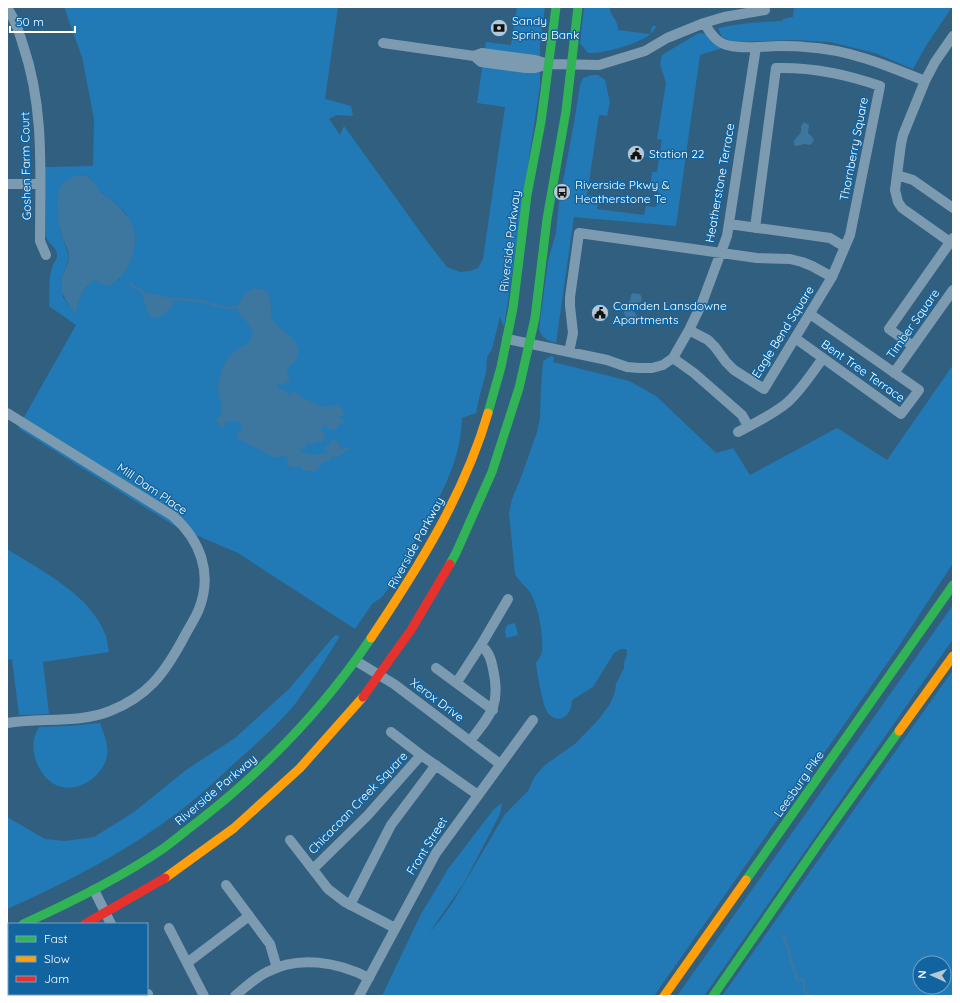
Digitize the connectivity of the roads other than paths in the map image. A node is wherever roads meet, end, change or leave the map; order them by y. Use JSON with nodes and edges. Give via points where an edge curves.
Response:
{"nodes":[{"id":1,"x":556,"y":7,"type":"edge"},
{"id":2,"x":578,"y":7,"type":"edge"},
{"id":3,"x":7,"y":8,"type":"edge"},
{"id":4,"x":766,"y":10,"type":"dead end"},
{"id":5,"x":704,"y":23,"type":"junction"},
{"id":6,"x":953,"y":37,"type":"edge"},
{"id":7,"x":383,"y":43,"type":"dead end"},
{"id":8,"x":756,"y":47,"type":"junction"},
{"id":9,"x":549,"y":64,"type":"junction"},
{"id":10,"x":571,"y":65,"type":"junction"},
{"id":11,"x":925,"y":82,"type":"junction"},
{"id":12,"x":897,"y":175,"type":"junction"},
{"id":13,"x":7,"y":184,"type":"edge"},
{"id":14,"x":40,"y":184,"type":"junction"},
{"id":15,"x":953,"y":208,"type":"edge"},
{"id":16,"x":729,"y":224,"type":"junction"},
{"id":17,"x":755,"y":228,"type":"junction"},
{"id":18,"x":952,"y":240,"type":"edge"},
{"id":19,"x":845,"y":247,"type":"junction"},
{"id":20,"x":721,"y":253,"type":"junction"},
{"id":21,"x":46,"y":255,"type":"dead end"},
{"id":22,"x":832,"y":277,"type":"junction"},
{"id":23,"x":953,"y":290,"type":"edge"},
{"id":24,"x":810,"y":314,"type":"junction"},
{"id":25,"x":689,"y":330,"type":"junction"},
{"id":26,"x":795,"y":338,"type":"junction"},
{"id":27,"x":507,"y":339,"type":"junction"},
{"id":28,"x":530,"y":344,"type":"junction"},
{"id":29,"x":913,"y":346,"type":"junction"},
{"id":30,"x":569,"y":352,"type":"junction"},
{"id":31,"x":673,"y":358,"type":"junction"},
{"id":32,"x":823,"y":358,"type":"junction"},
{"id":33,"x":894,"y":373,"type":"junction"},
{"id":34,"x":7,"y":413,"type":"edge"},
{"id":35,"x":748,"y":426,"type":"junction"},
{"id":36,"x":738,"y":432,"type":"dead end"},
{"id":37,"x":953,"y":585,"type":"edge"},
{"id":38,"x":508,"y":598,"type":"dead end"},
{"id":39,"x":481,"y":645,"type":"junction"},
{"id":40,"x":953,"y":656,"type":"edge"},
{"id":41,"x":356,"y":661,"type":"junction"},
{"id":42,"x":436,"y":668,"type":"dead end"},
{"id":43,"x":380,"y":675,"type":"junction"},
{"id":44,"x":457,"y":682,"type":"junction"},
{"id":45,"x":493,"y":710,"type":"junction"},
{"id":46,"x":534,"y":720,"type":"dead end"},
{"id":47,"x":7,"y":722,"type":"edge"},
{"id":48,"x":391,"y":732,"type":"dead end"},
{"id":49,"x":470,"y":741,"type":"junction"},
{"id":50,"x":421,"y":756,"type":"junction"},
{"id":51,"x":500,"y":764,"type":"junction"},
{"id":52,"x":436,"y":765,"type":"junction"},
{"id":53,"x":478,"y":795,"type":"junction"},
{"id":54,"x":290,"y":840,"type":"dead end"},
{"id":55,"x":312,"y":869,"type":"junction"},
{"id":56,"x":226,"y":885,"type":"dead end"},
{"id":57,"x":94,"y":890,"type":"junction"},
{"id":58,"x":350,"y":905,"type":"junction"},
{"id":59,"x":106,"y":914,"type":"junction"},
{"id":60,"x":249,"y":916,"type":"junction"},
{"id":61,"x":25,"y":923,"type":"edge"},
{"id":62,"x":87,"y":923,"type":"edge"},
{"id":63,"x":110,"y":923,"type":"edge"},
{"id":64,"x":169,"y":928,"type":"dead end"},
{"id":65,"x":395,"y":928,"type":"junction"},
{"id":66,"x":187,"y":963,"type":"junction"},
{"id":67,"x":277,"y":968,"type":"junction"},
{"id":68,"x":368,"y":978,"type":"junction"},
{"id":69,"x":204,"y":996,"type":"edge"},
{"id":70,"x":235,"y":996,"type":"edge"},
{"id":71,"x":359,"y":996,"type":"edge"},
{"id":72,"x":664,"y":996,"type":"edge"},
{"id":73,"x":713,"y":996,"type":"edge"}],
"edges":[{"from":1,"to":9,"type":"main road","name":"Riverside Parkway"},
{"from":2,"to":10,"type":"main road"},
{"from":3,"to":14,"type":"street","name":"Goshen Farm Court","via":[[20,35],[34,80],[40,128]]},
{"from":4,"to":5,"type":"street"},
{"from":5,"to":8,"type":"street","via":[[715,39],[722,44]]},
{"from":5,"to":10,"type":"street","via":[[667,38],[645,51],[608,64]]},
{"from":6,"to":11,"type":"street","via":[[935,62]]},
{"from":7,"to":9,"type":"street","via":[[474,56],[482,53]]},
{"from":8,"to":11,"type":"street","via":[[806,47],[856,55]]},
{"from":8,"to":16,"type":"street","name":"Heatherstone Terrace"},
{"from":9,"to":10,"type":"street"},
{"from":9,"to":27,"type":"main road","name":"Riverside Parkway"},
{"from":10,"to":28,"type":"main road","via":[[566,111],[546,220]]},
{"from":11,"to":12,"type":"street","via":[[903,136]]},
{"from":12,"to":15,"type":"street","via":[[913,180]]},
{"from":12,"to":18,"type":"street","via":[[895,195],[902,208]]},
{"from":13,"to":14,"type":"street"},
{"from":14,"to":21,"type":"street","name":"Goshen Farm Court","via":[[40,242]]},
{"from":16,"to":17,"type":"street"},
{"from":16,"to":20,"type":"street","name":"Heatherstone Terrace"},
{"from":17,"to":19,"type":"street","via":[[830,238]]},
{"from":17,"to":19,"type":"street","name":"Thornberry Square","via":[[776,68],[833,72],[880,86]]},
{"from":18,"to":29,"type":"street","via":[[889,329]]},
{"from":19,"to":22,"type":"street","name":"Eagle Bend Square"},
{"from":20,"to":22,"type":"street","via":[[790,259],[807,264]]},
{"from":20,"to":25,"type":"street","name":"Heatherstone Terrace"},
{"from":20,"to":30,"type":"street","via":[[579,233],[570,297],[573,333]]},
{"from":22,"to":24,"type":"street","name":"Eagle Bend Square"},
{"from":23,"to":29,"type":"street","name":"Timber Square"},
{"from":24,"to":26,"type":"street","name":"Eagle Bend Square"},
{"from":24,"to":33,"type":"street","name":"Bent Tree Terrace"},
{"from":25,"to":26,"type":"street","name":"Eagle Bend Square","via":[[708,340],[734,370],[764,390]]},
{"from":25,"to":31,"type":"street","name":"Heatherstone Terrace"},
{"from":26,"to":32,"type":"street","name":"Bent Tree Terrace"},
{"from":27,"to":28,"type":"street"},
{"from":27,"to":41,"type":"main road","name":"Riverside Parkway","via":[[492,401],[467,473],[405,588]]},
{"from":28,"to":30,"type":"street"},
{"from":28,"to":43,"type":"main road","via":[[496,462],[469,525],[426,605]]},
{"from":29,"to":33,"type":"street","name":"Timber Square"},
{"from":30,"to":31,"type":"street","via":[[639,368],[663,365]]},
{"from":31,"to":35,"type":"street","via":[[742,415]]},
{"from":32,"to":33,"type":"street","name":"Bent Tree Terrace","via":[[902,414],[918,390]]},
{"from":32,"to":35,"type":"street","via":[[788,402]]},
{"from":34,"to":47,"type":"street","name":"Mill Dam Place","via":[[173,516],[195,542],[204,569],[204,583],[198,610],[171,662],[162,675],[138,697],[123,706],[92,716]]},
{"from":35,"to":36,"type":"street"},
{"from":37,"to":72,"type":"main road","name":"Leesburg Pike"},
{"from":38,"to":39,"type":"street"},
{"from":39,"to":44,"type":"street"},
{"from":39,"to":45,"type":"street","via":[[490,655],[496,683]]},
{"from":40,"to":73,"type":"main road"},
{"from":41,"to":43,"type":"street","name":"Xerox Drive"},
{"from":41,"to":57,"type":"main road","name":"Riverside Parkway","via":[[285,745],[230,796],[165,847]]},
{"from":42,"to":44,"type":"street"},
{"from":43,"to":49,"type":"street","name":"Xerox Drive"},
{"from":43,"to":59,"type":"main road","via":[[325,743],[261,805],[203,852]]},
{"from":44,"to":45,"type":"street"},
{"from":45,"to":49,"type":"street"},
{"from":46,"to":51,"type":"street","name":"Front Street"},
{"from":48,"to":50,"type":"street","name":"Chicacoan Creek Square"},
{"from":49,"to":51,"type":"street","name":"Xerox Drive"},
{"from":50,"to":52,"type":"street","name":"Chicacoan Creek Square"},
{"from":50,"to":55,"type":"street","name":"Chicacoan Creek Square","via":[[367,816]]},
{"from":51,"to":53,"type":"street","name":"Front Street"},
{"from":52,"to":53,"type":"street","name":"Chicacoan Creek Square"},
{"from":52,"to":58,"type":"street","via":[[391,825]]},
{"from":53,"to":65,"type":"street","name":"Front Street","via":[[436,853]]},
{"from":54,"to":55,"type":"street","name":"Chicacoan Creek Square"},
{"from":55,"to":58,"type":"street","name":"Chicacoan Creek Square","via":[[328,889]]},
{"from":56,"to":60,"type":"street"},
{"from":57,"to":59,"type":"street"},
{"from":57,"to":61,"type":"main road","name":"Riverside Parkway"},
{"from":58,"to":65,"type":"street","name":"Chicacoan Creek Square"},
{"from":59,"to":62,"type":"main road"},
{"from":59,"to":63,"type":"street"},
{"from":60,"to":66,"type":"street"},
{"from":60,"to":67,"type":"street","via":[[270,944]]},
{"from":64,"to":66,"type":"street"},
{"from":65,"to":68,"type":"street","name":"Front Street"},
{"from":66,"to":69,"type":"street"},
{"from":67,"to":68,"type":"street","via":[[292,964],[330,964]]},
{"from":67,"to":70,"type":"street","via":[[266,972]]},
{"from":68,"to":71,"type":"street","name":"Front Street"}]}
